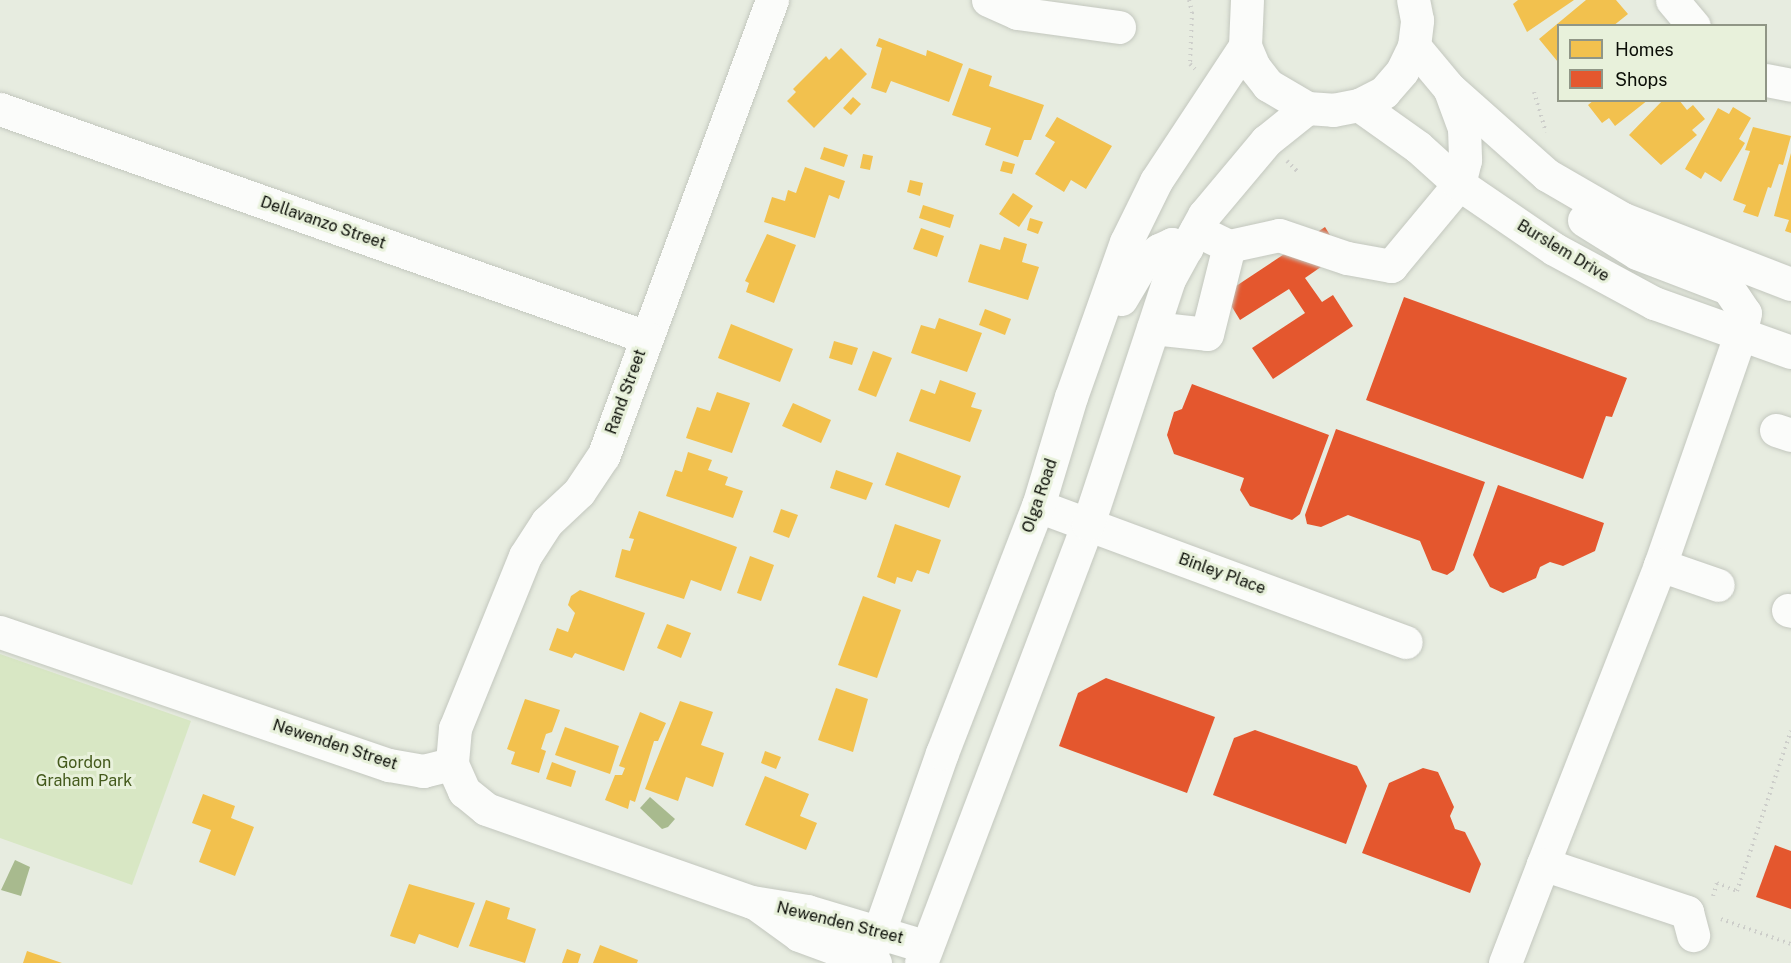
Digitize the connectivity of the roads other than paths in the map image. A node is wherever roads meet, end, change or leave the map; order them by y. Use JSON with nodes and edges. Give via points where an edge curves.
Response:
{"nodes":[{"id":1,"x":772,"y":0,"type":"edge"},
{"id":2,"x":988,"y":0,"type":"edge"},
{"id":3,"x":1247,"y":0,"type":"edge"},
{"id":4,"x":1413,"y":0,"type":"edge"},
{"id":5,"x":1672,"y":0,"type":"edge"},
{"id":6,"x":1692,"y":24,"type":"edge"},
{"id":7,"x":1119,"y":27,"type":"dead end"},
{"id":8,"x":1245,"y":46,"type":"junction"},
{"id":9,"x":1414,"y":46,"type":"junction"},
{"id":10,"x":1767,"y":80,"type":"edge"},
{"id":11,"x":1791,"y":85,"type":"edge"},
{"id":12,"x":1449,"y":88,"type":"junction"},
{"id":13,"x":1359,"y":105,"type":"junction"},
{"id":14,"x":1307,"y":108,"type":"junction"},
{"id":15,"x":0,"y":109,"type":"edge"},
{"id":16,"x":1547,"y":175,"type":"junction"},
{"id":17,"x":1458,"y":184,"type":"junction"},
{"id":18,"x":1191,"y":239,"type":"junction"},
{"id":19,"x":1229,"y":246,"type":"junction"},
{"id":20,"x":1791,"y":284,"type":"edge"},
{"id":21,"x":1153,"y":328,"type":"junction"},
{"id":22,"x":1740,"y":335,"type":"junction"},
{"id":23,"x":646,"y":338,"type":"junction"},
{"id":24,"x":1791,"y":352,"type":"edge"},
{"id":25,"x":1071,"y":397,"type":"junction"},
{"id":26,"x":1038,"y":506,"type":"junction"},
{"id":27,"x":1088,"y":524,"type":"junction"},
{"id":28,"x":1660,"y":565,"type":"junction"},
{"id":29,"x":1718,"y":585,"type":"dead end"},
{"id":30,"x":0,"y":632,"type":"edge"},
{"id":31,"x":1406,"y":642,"type":"dead end"},
{"id":32,"x":452,"y":764,"type":"junction"},
{"id":33,"x":1543,"y":864,"type":"junction"},
{"id":34,"x":752,"y":902,"type":"junction"},
{"id":35,"x":1705,"y":926,"type":"road end"},
{"id":36,"x":880,"y":930,"type":"junction"},
{"id":37,"x":924,"y":955,"type":"edge"},
{"id":38,"x":870,"y":962,"type":"edge"},
{"id":39,"x":1505,"y":963,"type":"edge"}],
"edges":[{"from":1,"to":23,"type":"main road","name":"Rand Street"},
{"from":2,"to":7,"type":"main road","via":[[1017,13]]},
{"from":3,"to":8,"type":"main road"},
{"from":4,"to":9,"type":"main road","via":[[1417,20]]},
{"from":5,"to":6,"type":"main road"},
{"from":8,"to":14,"type":"main road","via":[[1268,85]]},
{"from":8,"to":25,"type":"main road","name":"Olga Road","via":[[1156,181],[1126,242]]},
{"from":9,"to":12,"type":"main road"},
{"from":9,"to":13,"type":"main road","via":[[1402,71],[1384,92]]},
{"from":10,"to":11,"type":"main road"},
{"from":12,"to":16,"type":"main road"},
{"from":12,"to":17,"type":"main road","via":[[1464,128],[1465,160]]},
{"from":13,"to":14,"type":"main road","via":[[1333,110]]},
{"from":13,"to":17,"type":"main road","name":"Burslem Drive","via":[[1418,147]]},
{"from":14,"to":18,"type":"main road","via":[[1245,165]]},
{"from":15,"to":23,"type":"main road","name":"Dellavanzo Street"},
{"from":16,"to":20,"type":"main road","via":[[1623,219]]},
{"from":16,"to":22,"type":"main road","via":[[1583,219],[1637,253],[1728,288],[1745,313]]},
{"from":17,"to":19,"type":"main road","via":[[1391,266],[1347,258],[1279,235]]},
{"from":17,"to":22,"type":"main road","name":"Burslem Drive","via":[[1554,249],[1653,303]]},
{"from":18,"to":19,"type":"main road"},
{"from":18,"to":21,"type":"main road","via":[[1169,279]]},
{"from":18,"to":25,"type":"main road","via":[[1172,244],[1143,262]]},
{"from":19,"to":21,"type":"main road","via":[[1207,334]]},
{"from":21,"to":27,"type":"main road"},
{"from":22,"to":24,"type":"main road","name":"Burslem Drive"},
{"from":22,"to":28,"type":"main road"},
{"from":23,"to":32,"type":"main road","name":"Rand Street","via":[[603,456],[579,492],[548,522],[525,556],[455,728]]},
{"from":25,"to":26,"type":"main road","name":"Olga Road"},
{"from":26,"to":27,"type":"main road","name":"Binley Place"},
{"from":26,"to":36,"type":"main road","name":"Olga Road","via":[[942,753]]},
{"from":27,"to":31,"type":"main road","name":"Binley Place"},
{"from":27,"to":37,"type":"main road"},
{"from":28,"to":29,"type":"main road"},
{"from":28,"to":33,"type":"main road"},
{"from":30,"to":32,"type":"main road","name":"Newenden Street","via":[[389,765],[423,771]]},
{"from":32,"to":34,"type":"main road","name":"Newenden Street","via":[[464,791],[486,809]]},
{"from":33,"to":35,"type":"main road","via":[[1687,912]]},
{"from":33,"to":39,"type":"main road"},
{"from":34,"to":36,"type":"main road","name":"Newenden Street"},
{"from":34,"to":38,"type":"main road","name":"Newenden Street","via":[[799,935]]},
{"from":36,"to":37,"type":"main road","name":"Newenden Street"},
{"from":36,"to":38,"type":"main road","name":"Olga Road"}]}
